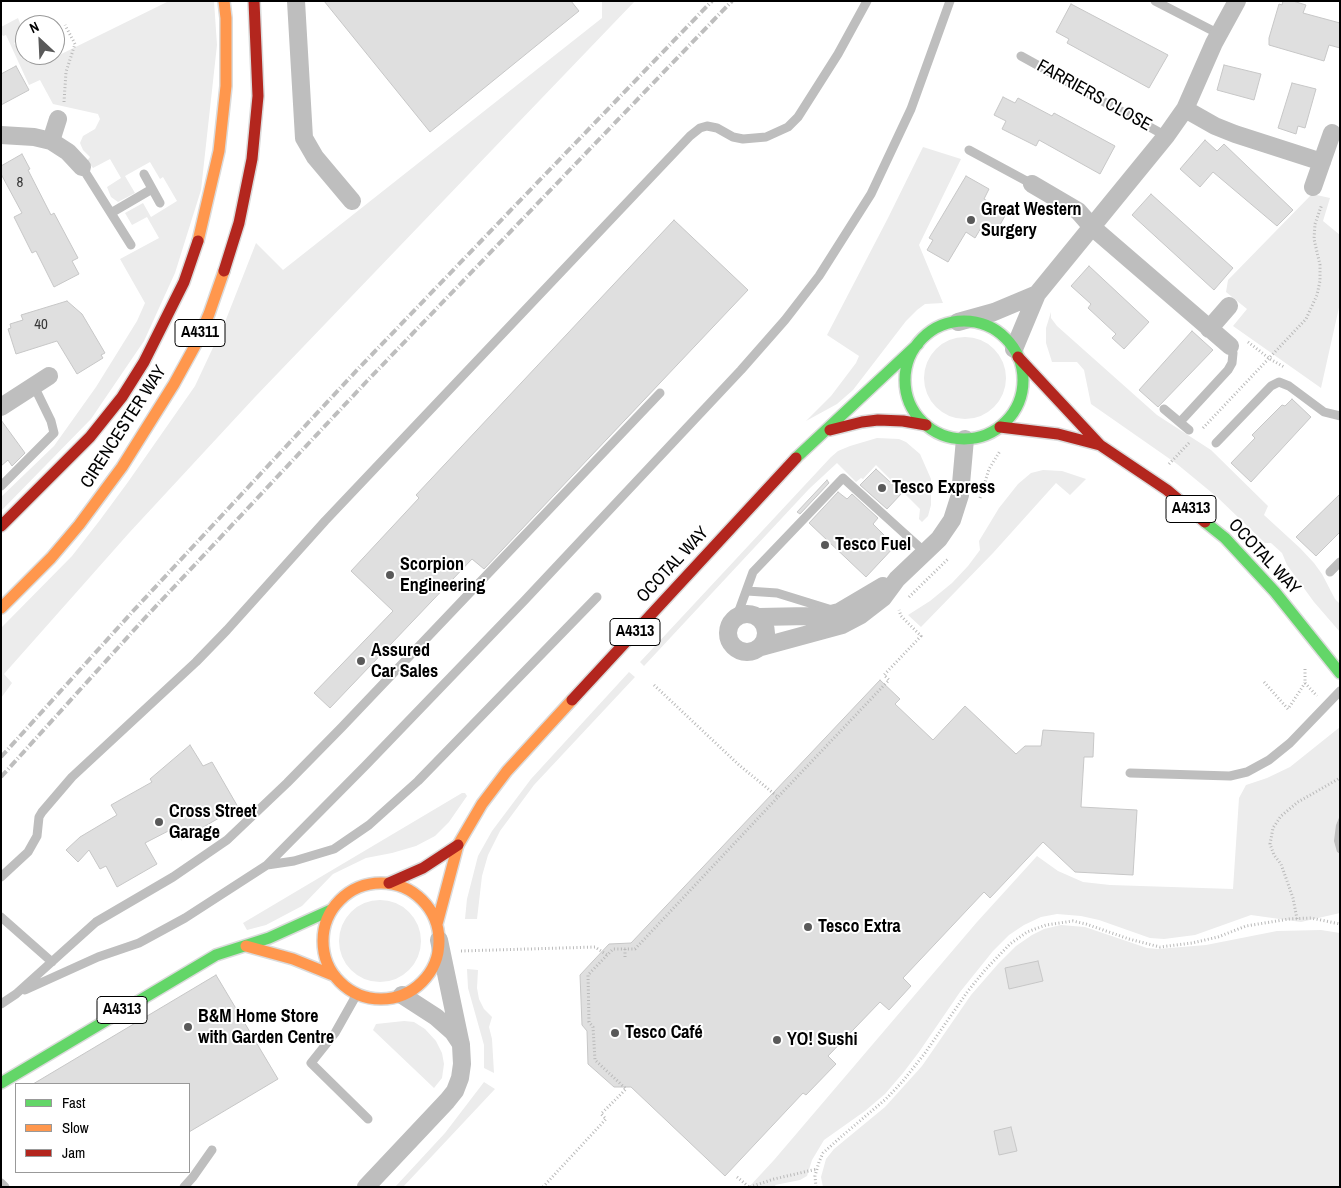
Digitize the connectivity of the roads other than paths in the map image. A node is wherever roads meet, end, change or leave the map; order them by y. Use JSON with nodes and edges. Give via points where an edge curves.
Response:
{"nodes":[{"id":1,"x":224,"y":1,"type":"edge"},
{"id":2,"x":254,"y":1,"type":"edge"},
{"id":3,"x":296,"y":1,"type":"edge"},
{"id":4,"x":867,"y":1,"type":"edge"},
{"id":5,"x":950,"y":1,"type":"edge"},
{"id":6,"x":1155,"y":1,"type":"edge"},
{"id":7,"x":1237,"y":1,"type":"edge"},
{"id":8,"x":1219,"y":34,"type":"junction"},
{"id":9,"x":1021,"y":56,"type":"dead end"},
{"id":10,"x":1185,"y":109,"type":"junction"},
{"id":11,"x":58,"y":119,"type":"road end"},
{"id":12,"x":1332,"y":133,"type":"dead end"},
{"id":13,"x":1,"y":135,"type":"edge"},
{"id":14,"x":1166,"y":136,"type":"junction"},
{"id":15,"x":51,"y":141,"type":"junction"},
{"id":16,"x":969,"y":150,"type":"dead end"},
{"id":17,"x":1322,"y":162,"type":"junction"},
{"id":18,"x":82,"y":167,"type":"joint"},
{"id":19,"x":144,"y":174,"type":"dead end"},
{"id":20,"x":1032,"y":184,"type":"joint"},
{"id":21,"x":152,"y":189,"type":"junction"},
{"id":22,"x":1318,"y":193,"type":"road end"},
{"id":23,"x":352,"y":201,"type":"dead end"},
{"id":24,"x":160,"y":202,"type":"dead end"},
{"id":25,"x":110,"y":213,"type":"junction"},
{"id":26,"x":1092,"y":227,"type":"junction"},
{"id":27,"x":131,"y":245,"type":"dead end"},
{"id":28,"x":1037,"y":294,"type":"junction"},
{"id":29,"x":1229,"y":306,"type":"dead end"},
{"id":30,"x":958,"y":322,"type":"junction"},
{"id":31,"x":1209,"y":329,"type":"junction"},
{"id":32,"x":918,"y":344,"type":"junction"},
{"id":33,"x":1230,"y":346,"type":"joint"},
{"id":34,"x":1016,"y":353,"type":"junction"},
{"id":35,"x":49,"y":376,"type":"dead end"},
{"id":36,"x":34,"y":386,"type":"junction"},
{"id":37,"x":660,"y":394,"type":"dead end"},
{"id":38,"x":1,"y":407,"type":"edge"},
{"id":39,"x":1164,"y":409,"type":"dead end"},
{"id":40,"x":1340,"y":416,"type":"edge"},
{"id":41,"x":1180,"y":422,"type":"junction"},
{"id":42,"x":926,"y":425,"type":"junction"},
{"id":43,"x":1000,"y":426,"type":"junction"},
{"id":44,"x":826,"y":431,"type":"junction"},
{"id":45,"x":1192,"y":433,"type":"road end"},
{"id":46,"x":966,"y":439,"type":"junction"},
{"id":47,"x":1216,"y":443,"type":"dead end"},
{"id":48,"x":1100,"y":445,"type":"junction"},
{"id":49,"x":1,"y":486,"type":"edge"},
{"id":50,"x":1,"y":526,"type":"edge"},
{"id":51,"x":926,"y":553,"type":"junction"},
{"id":52,"x":1340,"y":562,"type":"edge"},
{"id":53,"x":1330,"y":572,"type":"dead end"},
{"id":54,"x":897,"y":579,"type":"junction"},
{"id":55,"x":747,"y":591,"type":"junction"},
{"id":56,"x":597,"y":597,"type":"dead end"},
{"id":57,"x":1,"y":608,"type":"edge"},
{"id":58,"x":839,"y":612,"type":"junction"},
{"id":59,"x":737,"y":616,"type":"junction"},
{"id":60,"x":758,"y":617,"type":"junction"},
{"id":61,"x":761,"y":647,"type":"junction"},
{"id":62,"x":1340,"y":673,"type":"edge"},
{"id":63,"x":1340,"y":691,"type":"edge"},
{"id":64,"x":1130,"y":773,"type":"dead end"},
{"id":65,"x":458,"y":845,"type":"junction"},
{"id":66,"x":267,"y":865,"type":"junction"},
{"id":67,"x":1,"y":877,"type":"edge"},
{"id":68,"x":389,"y":883,"type":"junction"},
{"id":69,"x":331,"y":910,"type":"junction"},
{"id":70,"x":1,"y":917,"type":"edge"},
{"id":71,"x":439,"y":938,"type":"junction"},
{"id":72,"x":246,"y":946,"type":"junction"},
{"id":73,"x":52,"y":962,"type":"junction"},
{"id":74,"x":335,"y":976,"type":"junction"},
{"id":75,"x":16,"y":994,"type":"junction"},
{"id":76,"x":357,"y":994,"type":"junction"},
{"id":77,"x":402,"y":994,"type":"junction"},
{"id":78,"x":1,"y":1004,"type":"edge"},
{"id":79,"x":461,"y":1045,"type":"junction"},
{"id":80,"x":1,"y":1082,"type":"edge"},
{"id":81,"x":368,"y":1119,"type":"dead end"},
{"id":82,"x":212,"y":1150,"type":"dead end"},
{"id":83,"x":1,"y":1183,"type":"edge"},
{"id":84,"x":5,"y":1187,"type":"edge"},
{"id":85,"x":184,"y":1187,"type":"edge"},
{"id":86,"x":366,"y":1187,"type":"edge"}],
"edges":[{"from":1,"to":50,"type":"main road","name":"CIRENCESTER WAY","number":"A4311","via":[[226,86],[219,151],[200,236],[184,282],[122,398],[90,437]]},
{"from":2,"to":57,"type":"main road","name":"CIRENCESTER WAY","number":"A4311","via":[[258,96],[252,159],[239,223],[196,344],[122,467],[79,525]]},
{"from":3,"to":23,"type":"street","via":[[304,138],[315,157]]},
{"from":4,"to":67,"type":"lane","via":[[798,117],[788,127],[766,137],[743,139],[707,126],[690,136],[332,514],[228,630],[72,777],[39,817],[37,836],[28,852]]},
{"from":5,"to":66,"type":"lane","via":[[911,109],[871,194],[819,276],[791,312],[741,370],[524,601]]},
{"from":6,"to":8,"type":"lane"},
{"from":7,"to":8,"type":"street","name":"FARRIERS CLOSE"},
{"from":8,"to":10,"type":"street","name":"FARRIERS CLOSE"},
{"from":9,"to":14,"type":"lane","name":"FARRIERS CLOSE"},
{"from":10,"to":14,"type":"street","name":"FARRIERS CLOSE"},
{"from":10,"to":17,"type":"street","via":[[1235,134]]},
{"from":11,"to":15,"type":"street"},
{"from":12,"to":17,"type":"street"},
{"from":13,"to":15,"type":"street"},
{"from":14,"to":26,"type":"street","name":"FARRIERS CLOSE"},
{"from":15,"to":18,"type":"street"},
{"from":16,"to":20,"type":"lane"},
{"from":17,"to":22,"type":"street"},
{"from":18,"to":25,"type":"lane"},
{"from":19,"to":21,"type":"lane"},
{"from":20,"to":26,"type":"street","via":[[1072,206]]},
{"from":21,"to":24,"type":"lane"},
{"from":21,"to":25,"type":"lane"},
{"from":25,"to":27,"type":"lane"},
{"from":26,"to":28,"type":"street","name":"FARRIERS CLOSE"},
{"from":26,"to":31,"type":"street"},
{"from":28,"to":30,"type":"street","name":"FARRIERS CLOSE","via":[[994,312]]},
{"from":28,"to":34,"type":"street","name":"FARRIERS CLOSE"},
{"from":29,"to":31,"type":"street"},
{"from":30,"to":32,"type":"main road","number":"A4313","via":[[936,329]]},
{"from":30,"to":34,"type":"main road","number":"A4313","via":[[975,323],[991,329]]},
{"from":31,"to":33,"type":"street"},
{"from":32,"to":42,"type":"main road","number":"A4313","via":[[907,366],[906,390],[915,413]]},
{"from":32,"to":44,"type":"main road","name":"OCOTAL WAY","number":"A4313"},
{"from":33,"to":41,"type":"lane","via":[[1233,357],[1228,370]]},
{"from":34,"to":43,"type":"main road","number":"A4313","via":[[1022,378],[1020,399],[1010,417]]},
{"from":34,"to":48,"type":"main road","name":"OCOTAL WAY","number":"A4313"},
{"from":35,"to":36,"type":"street"},
{"from":36,"to":38,"type":"street"},
{"from":36,"to":49,"type":"lane","via":[[54,433]]},
{"from":37,"to":73,"type":"lane","via":[[342,727],[227,840],[173,877],[96,922]]},
{"from":39,"to":41,"type":"lane"},
{"from":40,"to":47,"type":"lane","via":[[1324,412],[1279,382],[1271,386]]},
{"from":41,"to":45,"type":"lane"},
{"from":42,"to":44,"type":"main road","name":"OCOTAL WAY","number":"A4313","via":[[878,420]]},
{"from":42,"to":46,"type":"main road","number":"A4313","via":[[948,437]]},
{"from":43,"to":46,"type":"main road","number":"A4313","via":[[984,435]]},
{"from":43,"to":48,"type":"main road","name":"OCOTAL WAY","number":"A4313","via":[[1058,434]]},
{"from":44,"to":65,"type":"main road","name":"OCOTAL WAY","number":"A4313","via":[[788,466],[508,771],[482,804]]},
{"from":46,"to":51,"type":"street","via":[[956,511],[946,530]]},
{"from":48,"to":62,"type":"main road","name":"OCOTAL WAY","number":"A4313","via":[[1160,485],[1224,538],[1270,587]]},
{"from":51,"to":54,"type":"street"},
{"from":51,"to":55,"type":"lane","via":[[844,478],[753,572]]},
{"from":52,"to":53,"type":"lane"},
{"from":54,"to":58,"type":"street"},
{"from":54,"to":61,"type":"street","via":[[883,598],[852,621]]},
{"from":55,"to":58,"type":"lane","via":[[777,593]]},
{"from":55,"to":59,"type":"lane"},
{"from":56,"to":66,"type":"lane","via":[[418,781],[369,825],[334,849]]},
{"from":58,"to":60,"type":"street"},
{"from":59,"to":60,"type":"street","via":[[748,613]]},
{"from":59,"to":61,"type":"street","via":[[728,630],[730,642],[744,652]]},
{"from":60,"to":61,"type":"street","via":[[767,631]]},
{"from":63,"to":64,"type":"lane","via":[[1290,743],[1247,772],[1230,776]]},
{"from":65,"to":68,"type":"main road","name":"OCOTAL WAY","number":"A4313","via":[[423,868]]},
{"from":65,"to":71,"type":"main road","name":"OCOTAL WAY","number":"A4313"},
{"from":66,"to":75,"type":"lane","via":[[185,918],[139,942]]},
{"from":68,"to":69,"type":"main road","number":"A4313","via":[[356,888],[344,895]]},
{"from":68,"to":71,"type":"main road","number":"A4313","via":[[406,888],[421,898],[432,912]]},
{"from":69,"to":72,"type":"main road","number":"A4313"},
{"from":69,"to":74,"type":"main road","number":"A4313","via":[[324,927],[323,944],[326,961]]},
{"from":70,"to":73,"type":"lane"},
{"from":71,"to":77,"type":"main road","number":"A4313","via":[[437,958],[429,973],[417,986]]},
{"from":71,"to":79,"type":"street"},
{"from":72,"to":74,"type":"main road","number":"A4313","via":[[293,958]]},
{"from":72,"to":80,"type":"main road","number":"A4313","via":[[216,955]]},
{"from":73,"to":75,"type":"lane"},
{"from":74,"to":76,"type":"main road","number":"A4313"},
{"from":75,"to":78,"type":"lane"},
{"from":76,"to":77,"type":"main road","number":"A4313","via":[[380,999]]},
{"from":76,"to":81,"type":"lane","via":[[335,1033],[311,1063]]},
{"from":77,"to":79,"type":"street","via":[[436,1017],[453,1032]]},
{"from":79,"to":86,"type":"street","via":[[462,1064],[455,1091]]},
{"from":82,"to":85,"type":"lane"},
{"from":83,"to":84,"type":"lane"}]}
